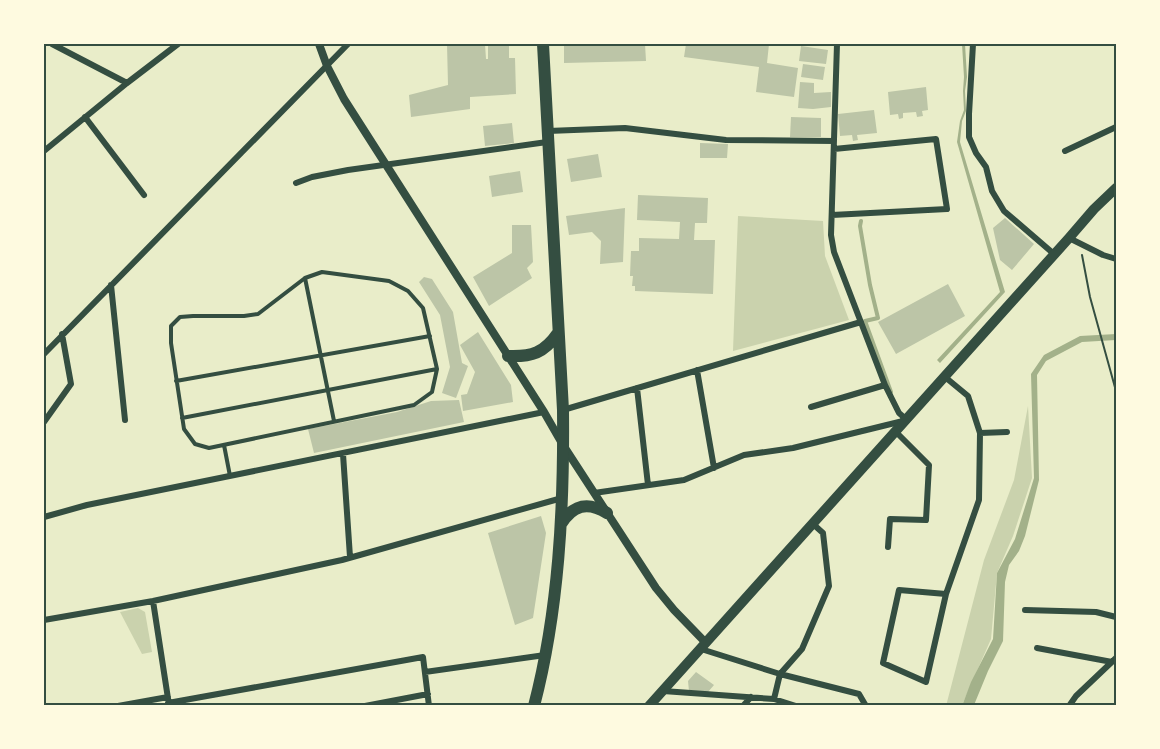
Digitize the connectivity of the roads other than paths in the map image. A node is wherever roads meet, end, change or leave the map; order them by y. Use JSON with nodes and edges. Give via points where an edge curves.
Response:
{"nodes":[{"id":1,"x":52,"y":44,"type":"edge"},
{"id":2,"x":178,"y":44,"type":"edge"},
{"id":3,"x":319,"y":44,"type":"edge"},
{"id":4,"x":348,"y":44,"type":"edge"},
{"id":5,"x":543,"y":44,"type":"edge"},
{"id":6,"x":837,"y":44,"type":"edge"},
{"id":7,"x":973,"y":44,"type":"edge"},
{"id":8,"x":327,"y":66,"type":"junction"},
{"id":9,"x":126,"y":83,"type":"junction"},
{"id":10,"x":85,"y":117,"type":"junction"},
{"id":11,"x":1116,"y":127,"type":"edge"},
{"id":12,"x":547,"y":137,"type":"junction"},
{"id":13,"x":834,"y":141,"type":"junction"},
{"id":14,"x":834,"y":149,"type":"junction"},
{"id":15,"x":44,"y":151,"type":"edge"},
{"id":16,"x":1065,"y":151,"type":"dead end"},
{"id":17,"x":386,"y":165,"type":"junction"},
{"id":18,"x":296,"y":183,"type":"dead end"},
{"id":19,"x":1116,"y":188,"type":"edge"},
{"id":20,"x":144,"y":195,"type":"dead end"},
{"id":21,"x":832,"y":215,"type":"junction"},
{"id":22,"x":1069,"y":238,"type":"junction"},
{"id":23,"x":1054,"y":254,"type":"junction"},
{"id":24,"x":1116,"y":259,"type":"edge"},
{"id":25,"x":305,"y":278,"type":"junction"},
{"id":26,"x":111,"y":285,"type":"junction"},
{"id":27,"x":861,"y":322,"type":"junction"},
{"id":28,"x":558,"y":333,"type":"junction"},
{"id":29,"x":62,"y":334,"type":"junction"},
{"id":30,"x":430,"y":336,"type":"junction"},
{"id":31,"x":44,"y":354,"type":"edge"},
{"id":32,"x":320,"y":355,"type":"junction"},
{"id":33,"x":508,"y":356,"type":"junction"},
{"id":34,"x":436,"y":369,"type":"junction"},
{"id":35,"x":697,"y":370,"type":"junction"},
{"id":36,"x":945,"y":377,"type":"junction"},
{"id":37,"x":176,"y":381,"type":"junction"},
{"id":38,"x":885,"y":385,"type":"junction"},
{"id":39,"x":637,"y":388,"type":"junction"},
{"id":40,"x":327,"y":391,"type":"junction"},
{"id":41,"x":811,"y":406,"type":"dead end"},
{"id":42,"x":562,"y":410,"type":"junction"},
{"id":43,"x":544,"y":412,"type":"junction"},
{"id":44,"x":182,"y":418,"type":"junction"},
{"id":45,"x":125,"y":420,"type":"dead end"},
{"id":46,"x":907,"y":420,"type":"junction"},
{"id":47,"x":334,"y":421,"type":"junction"},
{"id":48,"x":44,"y":422,"type":"edge"},
{"id":49,"x":896,"y":432,"type":"junction"},
{"id":50,"x":1007,"y":432,"type":"dead end"},
{"id":51,"x":980,"y":433,"type":"junction"},
{"id":52,"x":224,"y":445,"type":"junction"},
{"id":53,"x":563,"y":445,"type":"junction"},
{"id":54,"x":343,"y":454,"type":"junction"},
{"id":55,"x":714,"y":468,"type":"junction"},
{"id":56,"x":230,"y":476,"type":"junction"},
{"id":57,"x":648,"y":485,"type":"junction"},
{"id":58,"x":594,"y":493,"type":"junction"},
{"id":59,"x":562,"y":498,"type":"junction"},
{"id":60,"x":607,"y":513,"type":"junction"},
{"id":61,"x":44,"y":517,"type":"edge"},
{"id":62,"x":813,"y":524,"type":"junction"},
{"id":63,"x":560,"y":525,"type":"junction"},
{"id":64,"x":888,"y":547,"type":"dead end"},
{"id":65,"x":351,"y":558,"type":"junction"},
{"id":66,"x":946,"y":594,"type":"junction"},
{"id":67,"x":153,"y":601,"type":"junction"},
{"id":68,"x":1025,"y":610,"type":"dead end"},
{"id":69,"x":1116,"y":617,"type":"edge"},
{"id":70,"x":44,"y":620,"type":"edge"},
{"id":71,"x":703,"y":646,"type":"junction"},
{"id":72,"x":1037,"y":648,"type":"dead end"},
{"id":73,"x":545,"y":655,"type":"junction"},
{"id":74,"x":1114,"y":660,"type":"edge"},
{"id":75,"x":425,"y":672,"type":"junction"},
{"id":76,"x":780,"y":674,"type":"junction"},
{"id":77,"x":662,"y":691,"type":"junction"},
{"id":78,"x":428,"y":694,"type":"junction"},
{"id":79,"x":751,"y":697,"type":"junction"},
{"id":80,"x":774,"y":699,"type":"junction"},
{"id":81,"x":168,"y":702,"type":"edge"},
{"id":82,"x":118,"y":705,"type":"edge"},
{"id":83,"x":365,"y":705,"type":"edge"},
{"id":84,"x":429,"y":705,"type":"edge"},
{"id":85,"x":534,"y":705,"type":"edge"},
{"id":86,"x":649,"y":705,"type":"edge"},
{"id":87,"x":743,"y":705,"type":"edge"},
{"id":88,"x":796,"y":705,"type":"edge"},
{"id":89,"x":866,"y":705,"type":"edge"},
{"id":90,"x":1069,"y":705,"type":"edge"}],
"edges":[{"from":1,"to":9,"type":"street"},
{"from":2,"to":9,"type":"street"},
{"from":3,"to":8,"type":"street"},
{"from":4,"to":8,"type":"street"},
{"from":5,"to":12,"type":"highway"},
{"from":6,"to":13,"type":"street"},
{"from":7,"to":23,"type":"street","via":[[969,137],[1004,211]]},
{"from":8,"to":17,"type":"street"},
{"from":8,"to":26,"type":"street"},
{"from":9,"to":10,"type":"street"},
{"from":10,"to":15,"type":"street"},
{"from":10,"to":20,"type":"street"},
{"from":11,"to":16,"type":"street"},
{"from":12,"to":13,"type":"street","via":[[625,128],[726,140]]},
{"from":12,"to":17,"type":"street"},
{"from":12,"to":28,"type":"highway"},
{"from":13,"to":14,"type":"street"},
{"from":14,"to":21,"type":"street"},
{"from":14,"to":21,"type":"street","via":[[936,139],[947,209]]},
{"from":17,"to":18,"type":"street","via":[[330,173]]},
{"from":17,"to":33,"type":"street"},
{"from":19,"to":22,"type":"main road"},
{"from":21,"to":27,"type":"street","via":[[834,252]]},
{"from":22,"to":23,"type":"main road"},
{"from":22,"to":24,"type":"street"},
{"from":23,"to":36,"type":"main road"},
{"from":25,"to":30,"type":"lane","via":[[322,272],[390,281],[408,291],[423,308]]},
{"from":25,"to":32,"type":"lane"},
{"from":25,"to":37,"type":"lane","via":[[258,314],[180,317],[171,326]]},
{"from":26,"to":29,"type":"street"},
{"from":26,"to":45,"type":"street"},
{"from":27,"to":35,"type":"street"},
{"from":27,"to":38,"type":"street"},
{"from":28,"to":33,"type":"highway","via":[[538,353]]},
{"from":28,"to":42,"type":"highway"},
{"from":29,"to":31,"type":"street"},
{"from":29,"to":48,"type":"street","via":[[70,384]]},
{"from":30,"to":32,"type":"lane"},
{"from":30,"to":34,"type":"lane"},
{"from":32,"to":37,"type":"lane"},
{"from":32,"to":40,"type":"lane"},
{"from":33,"to":43,"type":"street"},
{"from":34,"to":40,"type":"lane"},
{"from":34,"to":47,"type":"lane","via":[[432,392],[414,405]]},
{"from":35,"to":39,"type":"street"},
{"from":35,"to":55,"type":"street"},
{"from":36,"to":46,"type":"main road"},
{"from":36,"to":51,"type":"street","via":[[968,396]]},
{"from":37,"to":44,"type":"lane"},
{"from":38,"to":41,"type":"street"},
{"from":38,"to":46,"type":"street","via":[[899,413]]},
{"from":39,"to":42,"type":"street"},
{"from":39,"to":57,"type":"street"},
{"from":40,"to":44,"type":"lane"},
{"from":40,"to":47,"type":"lane"},
{"from":42,"to":53,"type":"highway"},
{"from":43,"to":53,"type":"street"},
{"from":43,"to":54,"type":"street"},
{"from":44,"to":52,"type":"lane","via":[[184,429],[195,444],[209,448]]},
{"from":46,"to":49,"type":"main road"},
{"from":46,"to":55,"type":"street","via":[[793,448],[744,455]]},
{"from":47,"to":52,"type":"lane"},
{"from":49,"to":62,"type":"main road"},
{"from":49,"to":64,"type":"street","via":[[929,465],[927,509],[926,520],[890,519]]},
{"from":50,"to":51,"type":"street"},
{"from":51,"to":66,"type":"street","via":[[979,500]]},
{"from":52,"to":56,"type":"lane"},
{"from":53,"to":58,"type":"street"},
{"from":53,"to":59,"type":"highway"},
{"from":54,"to":56,"type":"street"},
{"from":54,"to":65,"type":"street"},
{"from":55,"to":57,"type":"street","via":[[684,480]]},
{"from":56,"to":61,"type":"street"},
{"from":57,"to":58,"type":"street"},
{"from":58,"to":60,"type":"street"},
{"from":59,"to":63,"type":"highway"},
{"from":59,"to":65,"type":"street"},
{"from":60,"to":63,"type":"highway","via":[[588,505],[575,508]]},
{"from":60,"to":71,"type":"street","via":[[656,588]]},
{"from":62,"to":71,"type":"main road"},
{"from":62,"to":76,"type":"street","via":[[823,532],[829,585],[802,649]]},
{"from":63,"to":73,"type":"highway"},
{"from":65,"to":67,"type":"street"},
{"from":66,"to":66,"type":"street","via":[[926,682],[883,663],[899,590]]},
{"from":67,"to":70,"type":"street"},
{"from":67,"to":81,"type":"street"},
{"from":68,"to":69,"type":"street","via":[[1096,612]]},
{"from":71,"to":76,"type":"street"},
{"from":71,"to":77,"type":"main road"},
{"from":72,"to":74,"type":"street"},
{"from":73,"to":75,"type":"street"},
{"from":73,"to":85,"type":"highway"},
{"from":74,"to":90,"type":"street"},
{"from":75,"to":78,"type":"street"},
{"from":75,"to":81,"type":"street","via":[[423,657]]},
{"from":76,"to":80,"type":"street"},
{"from":76,"to":89,"type":"street","via":[[859,694]]},
{"from":77,"to":79,"type":"street"},
{"from":77,"to":86,"type":"main road"},
{"from":78,"to":83,"type":"street"},
{"from":78,"to":84,"type":"street"},
{"from":79,"to":80,"type":"street"},
{"from":79,"to":87,"type":"street"},
{"from":80,"to":88,"type":"street"},
{"from":81,"to":82,"type":"street"}]}
